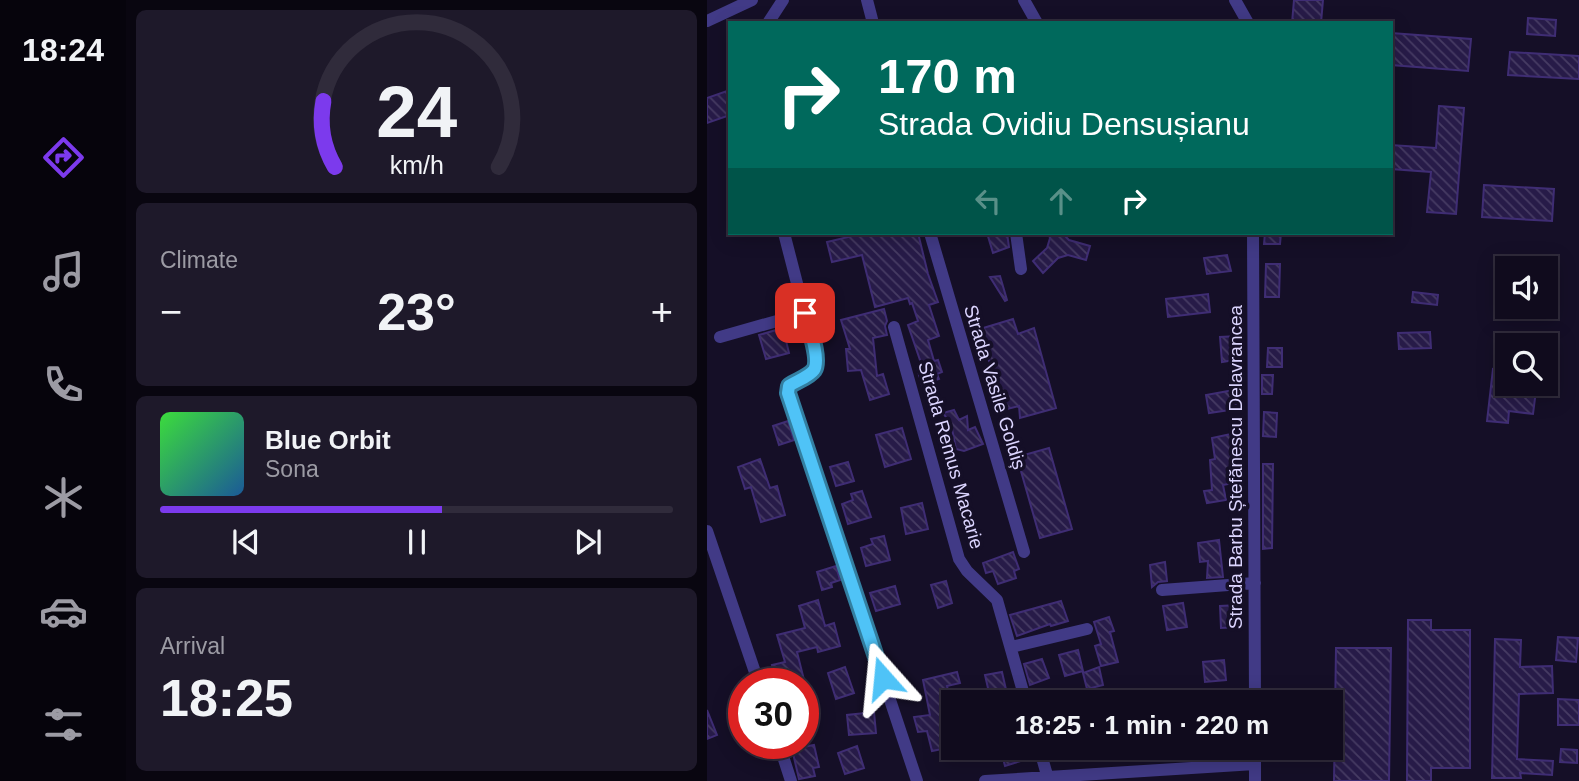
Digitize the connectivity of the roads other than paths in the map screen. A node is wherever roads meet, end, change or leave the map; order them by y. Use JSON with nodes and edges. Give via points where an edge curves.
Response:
{"nodes":[{"id":1,"x":752,"y":0,"type":"edge"},
{"id":2,"x":783,"y":0,"type":"edge"},
{"id":3,"x":867,"y":0,"type":"edge"},
{"id":4,"x":1024,"y":0,"type":"edge"},
{"id":5,"x":1235,"y":0,"type":"edge"},
{"id":6,"x":707,"y":21,"type":"edge"},
{"id":7,"x":769,"y":21,"type":"edge"},
{"id":8,"x":872,"y":21,"type":"edge"},
{"id":9,"x":1036,"y":21,"type":"edge"},
{"id":10,"x":1247,"y":21,"type":"edge"},
{"id":11,"x":785,"y":235,"type":"edge"},
{"id":12,"x":931,"y":235,"type":"edge"},
{"id":13,"x":1016,"y":235,"type":"edge"},
{"id":14,"x":1252,"y":235,"type":"edge"},
{"id":15,"x":1021,"y":269,"type":"dead end"},
{"id":16,"x":805,"y":313,"type":"junction"},
{"id":17,"x":894,"y":327,"type":"dead end"},
{"id":18,"x":720,"y":337,"type":"dead end"},
{"id":19,"x":707,"y":531,"type":"edge"},
{"id":20,"x":1024,"y":552,"type":"dead end"},
{"id":21,"x":1255,"y":583,"type":"junction"},
{"id":22,"x":1162,"y":590,"type":"dead end"},
{"id":23,"x":1087,"y":629,"type":"dead end"},
{"id":24,"x":1011,"y":647,"type":"junction"},
{"id":25,"x":754,"y":668,"type":"edge"},
{"id":26,"x":1023,"y":690,"type":"edge"},
{"id":27,"x":1255,"y":690,"type":"edge"},
{"id":28,"x":784,"y":759,"type":"edge"},
{"id":29,"x":1043,"y":760,"type":"edge"},
{"id":30,"x":1255,"y":760,"type":"edge"},
{"id":31,"x":1255,"y":764,"type":"junction"},
{"id":32,"x":1047,"y":775,"type":"junction"},
{"id":33,"x":791,"y":781,"type":"edge"},
{"id":34,"x":917,"y":781,"type":"edge"},
{"id":35,"x":985,"y":781,"type":"edge"},
{"id":36,"x":1255,"y":781,"type":"edge"}],
"edges":[{"from":1,"to":6,"type":"street"},
{"from":2,"to":7,"type":"street"},
{"from":3,"to":8,"type":"street"},
{"from":4,"to":9,"type":"street"},
{"from":5,"to":10,"type":"street"},
{"from":11,"to":16,"type":"street"},
{"from":12,"to":20,"type":"street","name":"Strada Vasile Goldiș"},
{"from":13,"to":15,"type":"street"},
{"from":14,"to":21,"type":"street","name":"Strada Barbu Ștefănescu Delavrancea"},
{"from":16,"to":18,"type":"street"},
{"from":16,"to":34,"type":"street","via":[[816,365],[789,386],[788,393]]},
{"from":17,"to":24,"type":"street","name":"Strada Remus Macarie","via":[[959,559],[997,600]]},
{"from":19,"to":25,"type":"street"},
{"from":21,"to":22,"type":"street"},
{"from":21,"to":27,"type":"street","name":"Strada Barbu Ștefănescu Delavrancea"},
{"from":23,"to":24,"type":"street"},
{"from":24,"to":26,"type":"street","name":"Strada Remus Macarie"},
{"from":28,"to":33,"type":"street"},
{"from":29,"to":32,"type":"street"},
{"from":30,"to":31,"type":"street"},
{"from":31,"to":32,"type":"street"},
{"from":31,"to":36,"type":"street"},
{"from":32,"to":35,"type":"street"}]}
